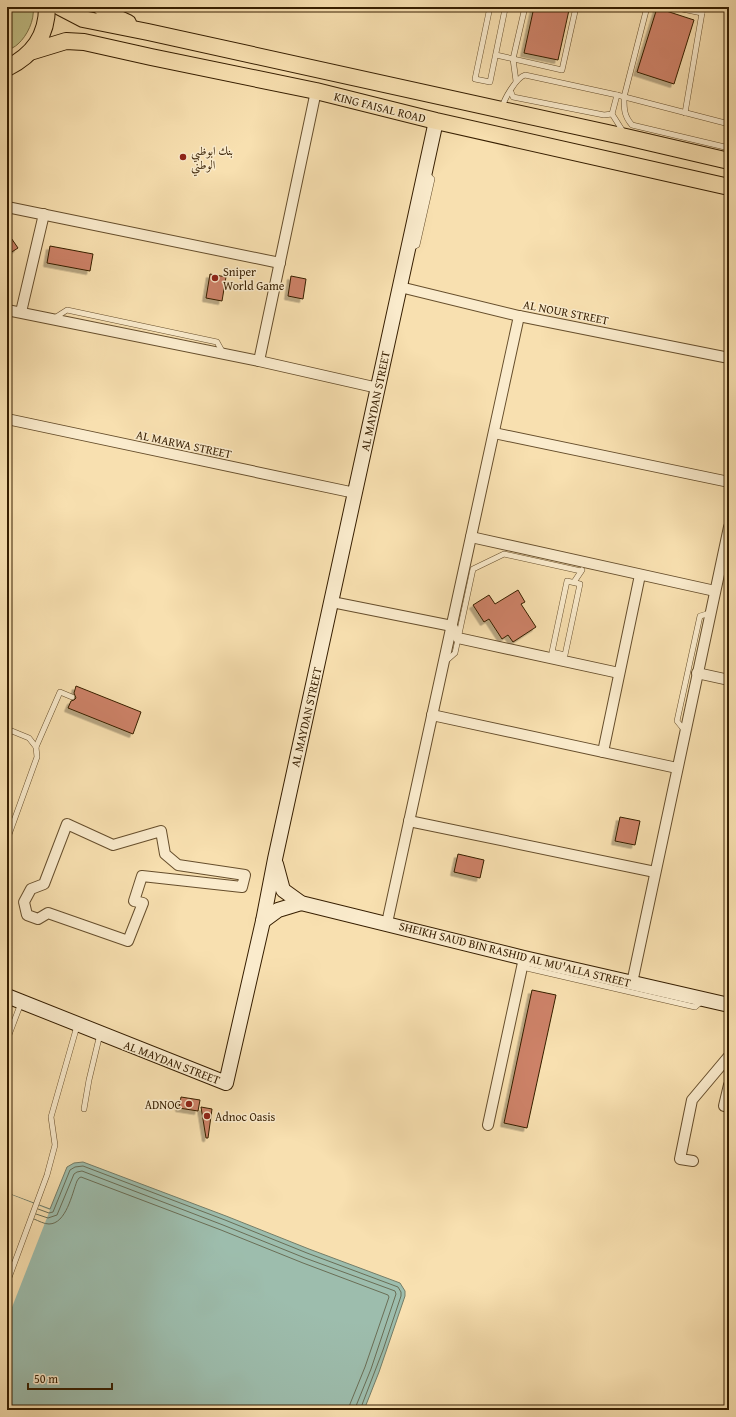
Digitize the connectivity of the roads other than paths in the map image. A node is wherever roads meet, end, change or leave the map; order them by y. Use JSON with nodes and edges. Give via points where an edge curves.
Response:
{"nodes":[{"id":1,"x":47,"y":7,"type":"edge"},
{"id":2,"x":60,"y":7,"type":"edge"},
{"id":3,"x":101,"y":7,"type":"edge"},
{"id":4,"x":490,"y":7,"type":"edge"},
{"id":5,"x":496,"y":7,"type":"edge"},
{"id":6,"x":525,"y":7,"type":"edge"},
{"id":7,"x":576,"y":7,"type":"edge"},
{"id":8,"x":647,"y":7,"type":"edge"},
{"id":9,"x":672,"y":7,"type":"edge"},
{"id":10,"x":703,"y":7,"type":"edge"},
{"id":11,"x":702,"y":13,"type":"junction"},
{"id":12,"x":144,"y":31,"type":"junction"},
{"id":13,"x":30,"y":52,"type":"junction"},
{"id":14,"x":496,"y":55,"type":"junction"},
{"id":15,"x":513,"y":59,"type":"junction"},
{"id":16,"x":7,"y":68,"type":"edge"},
{"id":17,"x":516,"y":81,"type":"junction"},
{"id":18,"x":316,"y":91,"type":"junction"},
{"id":19,"x":511,"y":92,"type":"junction"},
{"id":20,"x":617,"y":95,"type":"junction"},
{"id":21,"x":624,"y":97,"type":"junction"},
{"id":22,"x":502,"y":110,"type":"junction"},
{"id":23,"x":684,"y":113,"type":"junction"},
{"id":24,"x":612,"y":114,"type":"junction"},
{"id":25,"x":436,"y":121,"type":"junction"},
{"id":26,"x":729,"y":124,"type":"edge"},
{"id":27,"x":626,"y":137,"type":"junction"},
{"id":28,"x":729,"y":148,"type":"edge"},
{"id":29,"x":729,"y":161,"type":"edge"},
{"id":30,"x":729,"y":187,"type":"edge"},
{"id":31,"x":7,"y":206,"type":"edge"},
{"id":32,"x":44,"y":214,"type":"junction"},
{"id":33,"x":280,"y":263,"type":"junction"},
{"id":34,"x":400,"y":287,"type":"junction"},
{"id":35,"x":7,"y":310,"type":"edge"},
{"id":36,"x":21,"y":312,"type":"junction"},
{"id":37,"x":519,"y":316,"type":"junction"},
{"id":38,"x":729,"y":358,"type":"edge"},
{"id":39,"x":259,"y":361,"type":"junction"},
{"id":40,"x":378,"y":388,"type":"junction"},
{"id":41,"x":7,"y":419,"type":"edge"},
{"id":42,"x":494,"y":433,"type":"junction"},
{"id":43,"x":729,"y":482,"type":"edge"},
{"id":44,"x":355,"y":493,"type":"junction"},
{"id":45,"x":729,"y":527,"type":"edge"},
{"id":46,"x":471,"y":537,"type":"junction"},
{"id":47,"x":584,"y":567,"type":"junction"},
{"id":48,"x":640,"y":575,"type":"junction"},
{"id":49,"x":574,"y":582,"type":"junction"},
{"id":50,"x":715,"y":591,"type":"junction"},
{"id":51,"x":332,"y":602,"type":"junction"},
{"id":52,"x":710,"y":613,"type":"junction"},
{"id":53,"x":452,"y":626,"type":"junction"},
{"id":54,"x":458,"y":638,"type":"junction"},
{"id":55,"x":443,"y":663,"type":"junction"},
{"id":56,"x":619,"y":673,"type":"junction"},
{"id":57,"x":698,"y":673,"type":"junction"},
{"id":58,"x":729,"y":680,"type":"edge"},
{"id":59,"x":72,"y":697,"type":"dead end"},
{"id":60,"x":432,"y":715,"type":"junction"},
{"id":61,"x":7,"y":729,"type":"edge"},
{"id":62,"x":685,"y":732,"type":"junction"},
{"id":63,"x":36,"y":746,"type":"junction"},
{"id":64,"x":603,"y":752,"type":"junction"},
{"id":65,"x":677,"y":768,"type":"junction"},
{"id":66,"x":409,"y":821,"type":"junction"},
{"id":67,"x":7,"y":840,"type":"edge"},
{"id":68,"x":275,"y":859,"type":"junction"},
{"id":69,"x":655,"y":872,"type":"junction"},
{"id":70,"x":301,"y":903,"type":"junction"},
{"id":71,"x":263,"y":921,"type":"junction"},
{"id":72,"x":387,"y":923,"type":"junction"},
{"id":73,"x":128,"y":941,"type":"joint"},
{"id":74,"x":523,"y":962,"type":"junction"},
{"id":75,"x":632,"y":983,"type":"junction"},
{"id":76,"x":7,"y":996,"type":"edge"},
{"id":77,"x":704,"y":999,"type":"junction"},
{"id":78,"x":21,"y":1002,"type":"junction"},
{"id":79,"x":729,"y":1005,"type":"edge"},
{"id":80,"x":77,"y":1025,"type":"junction"},
{"id":81,"x":100,"y":1034,"type":"junction"},
{"id":82,"x":7,"y":1040,"type":"edge"},
{"id":83,"x":729,"y":1056,"type":"edge"},
{"id":84,"x":729,"y":1085,"type":"edge"},
{"id":85,"x":724,"y":1106,"type":"dead end"},
{"id":86,"x":84,"y":1109,"type":"dead end"},
{"id":87,"x":488,"y":1125,"type":"dead end"},
{"id":88,"x":693,"y":1162,"type":"dead end"},
{"id":89,"x":7,"y":1283,"type":"edge"}],
"edges":[{"from":1,"to":13,"type":"main road","via":[[47,18],[41,36]]},
{"from":2,"to":12,"type":"main road","name":"KING FAISAL ROAD","via":[[83,19]]},
{"from":3,"to":12,"type":"main road"},
{"from":4,"to":14,"type":"lane","via":[[475,79],[490,82]]},
{"from":5,"to":14,"type":"lane","via":[[506,9]]},
{"from":6,"to":15,"type":"lane"},
{"from":7,"to":15,"type":"lane","via":[[562,70]]},
{"from":8,"to":21,"type":"lane"},
{"from":9,"to":11,"type":"lane"},
{"from":10,"to":11,"type":"lane"},
{"from":11,"to":23,"type":"lane"},
{"from":12,"to":22,"type":"main road","name":"KING FAISAL ROAD"},
{"from":13,"to":16,"type":"main road"},
{"from":13,"to":18,"type":"main road","name":"KING FAISAL ROAD","via":[[66,40],[84,42]]},
{"from":14,"to":15,"type":"lane"},
{"from":15,"to":17,"type":"lane"},
{"from":17,"to":19,"type":"lane"},
{"from":17,"to":20,"type":"lane","via":[[525,75]]},
{"from":18,"to":25,"type":"main road","name":"KING FAISAL ROAD"},
{"from":18,"to":33,"type":"street"},
{"from":19,"to":22,"type":"lane"},
{"from":19,"to":24,"type":"lane","via":[[513,97],[604,115]]},
{"from":20,"to":21,"type":"lane"},
{"from":20,"to":24,"type":"lane"},
{"from":21,"to":23,"type":"lane"},
{"from":21,"to":28,"type":"lane","via":[[626,119],[632,125]]},
{"from":22,"to":27,"type":"main road","name":"KING FAISAL ROAD"},
{"from":23,"to":26,"type":"lane"},
{"from":24,"to":27,"type":"lane"},
{"from":25,"to":30,"type":"main road","name":"KING FAISAL ROAD"},
{"from":25,"to":34,"type":"street","name":"AL MAYDAN STREET"},
{"from":27,"to":29,"type":"main road","name":"KING FAISAL ROAD"},
{"from":31,"to":32,"type":"street"},
{"from":32,"to":33,"type":"street"},
{"from":32,"to":36,"type":"street"},
{"from":33,"to":39,"type":"street"},
{"from":34,"to":37,"type":"street","name":"AL NOUR STREET"},
{"from":34,"to":40,"type":"street","name":"AL MAYDAN STREET"},
{"from":35,"to":36,"type":"street"},
{"from":36,"to":39,"type":"street"},
{"from":37,"to":38,"type":"street","name":"AL NOUR STREET"},
{"from":37,"to":42,"type":"street"},
{"from":39,"to":40,"type":"street"},
{"from":40,"to":44,"type":"street","name":"AL MAYDAN STREET"},
{"from":41,"to":44,"type":"street","name":"AL MARWA STREET"},
{"from":42,"to":43,"type":"street"},
{"from":42,"to":46,"type":"street"},
{"from":44,"to":51,"type":"street","name":"AL MAYDAN STREET"},
{"from":45,"to":50,"type":"street"},
{"from":46,"to":47,"type":"street"},
{"from":46,"to":53,"type":"street"},
{"from":47,"to":48,"type":"street"},
{"from":47,"to":49,"type":"lane"},
{"from":47,"to":54,"type":"lane","via":[[504,554],[473,569]]},
{"from":48,"to":50,"type":"street"},
{"from":48,"to":56,"type":"street"},
{"from":49,"to":49,"type":"lane","via":[[567,581],[552,652],[565,655],[580,584]]},
{"from":50,"to":52,"type":"street"},
{"from":51,"to":53,"type":"street"},
{"from":51,"to":68,"type":"street","name":"AL MAYDAN STREET"},
{"from":52,"to":57,"type":"street"},
{"from":52,"to":62,"type":"lane","via":[[700,616],[677,721]]},
{"from":53,"to":54,"type":"street"},
{"from":53,"to":55,"type":"street"},
{"from":54,"to":55,"type":"lane","via":[[455,653]]},
{"from":54,"to":56,"type":"street"},
{"from":55,"to":60,"type":"street"},
{"from":56,"to":64,"type":"street"},
{"from":57,"to":58,"type":"street"},
{"from":57,"to":62,"type":"street"},
{"from":59,"to":63,"type":"lane","via":[[60,692]]},
{"from":60,"to":64,"type":"street"},
{"from":60,"to":66,"type":"street"},
{"from":61,"to":63,"type":"lane","via":[[29,738]]},
{"from":62,"to":65,"type":"street"},
{"from":63,"to":67,"type":"lane","via":[[38,757]]},
{"from":64,"to":65,"type":"street"},
{"from":65,"to":69,"type":"street"},
{"from":66,"to":69,"type":"street"},
{"from":66,"to":72,"type":"street"},
{"from":68,"to":70,"type":"street","name":"SHEIKH SAUD BIN RASHID AL MU'ALLA STREET","via":[[283,890]]},
{"from":68,"to":71,"type":"street","name":"AL MAYDAN STREET"},
{"from":69,"to":75,"type":"street"},
{"from":70,"to":71,"type":"street","via":[[278,910]]},
{"from":70,"to":72,"type":"street","name":"SHEIKH SAUD BIN RASHID AL MU'ALLA STREET"},
{"from":71,"to":81,"type":"street","name":"AL MAYDAN STREET","via":[[226,1083]]},
{"from":72,"to":74,"type":"street","name":"SHEIKH SAUD BIN RASHID AL MU'ALLA STREET"},
{"from":73,"to":73,"type":"street","via":[[48,914],[38,919],[27,915],[24,902],[31,889],[44,884],[67,824],[113,845],[161,831],[165,854],[178,865],[245,874],[242,887],[142,876],[134,901],[143,903]]},
{"from":74,"to":75,"type":"street","name":"SHEIKH SAUD BIN RASHID AL MU'ALLA STREET"},
{"from":74,"to":77,"type":"lane","via":[[695,1007]]},
{"from":74,"to":87,"type":"street"},
{"from":75,"to":77,"type":"street","name":"SHEIKH SAUD BIN RASHID AL MU'ALLA STREET"},
{"from":76,"to":78,"type":"street","name":"AL MAYDAN STREET"},
{"from":77,"to":79,"type":"street","name":"SHEIKH SAUD BIN RASHID AL MU'ALLA STREET"},
{"from":78,"to":80,"type":"street","name":"AL MAYDAN STREET"},
{"from":78,"to":82,"type":"lane"},
{"from":80,"to":81,"type":"street","name":"AL MAYDAN STREET"},
{"from":80,"to":89,"type":"lane","via":[[51,1117],[55,1145],[47,1175]]},
{"from":81,"to":86,"type":"lane"},
{"from":83,"to":88,"type":"street","via":[[692,1100],[680,1159]]},
{"from":84,"to":85,"type":"street"}]}
